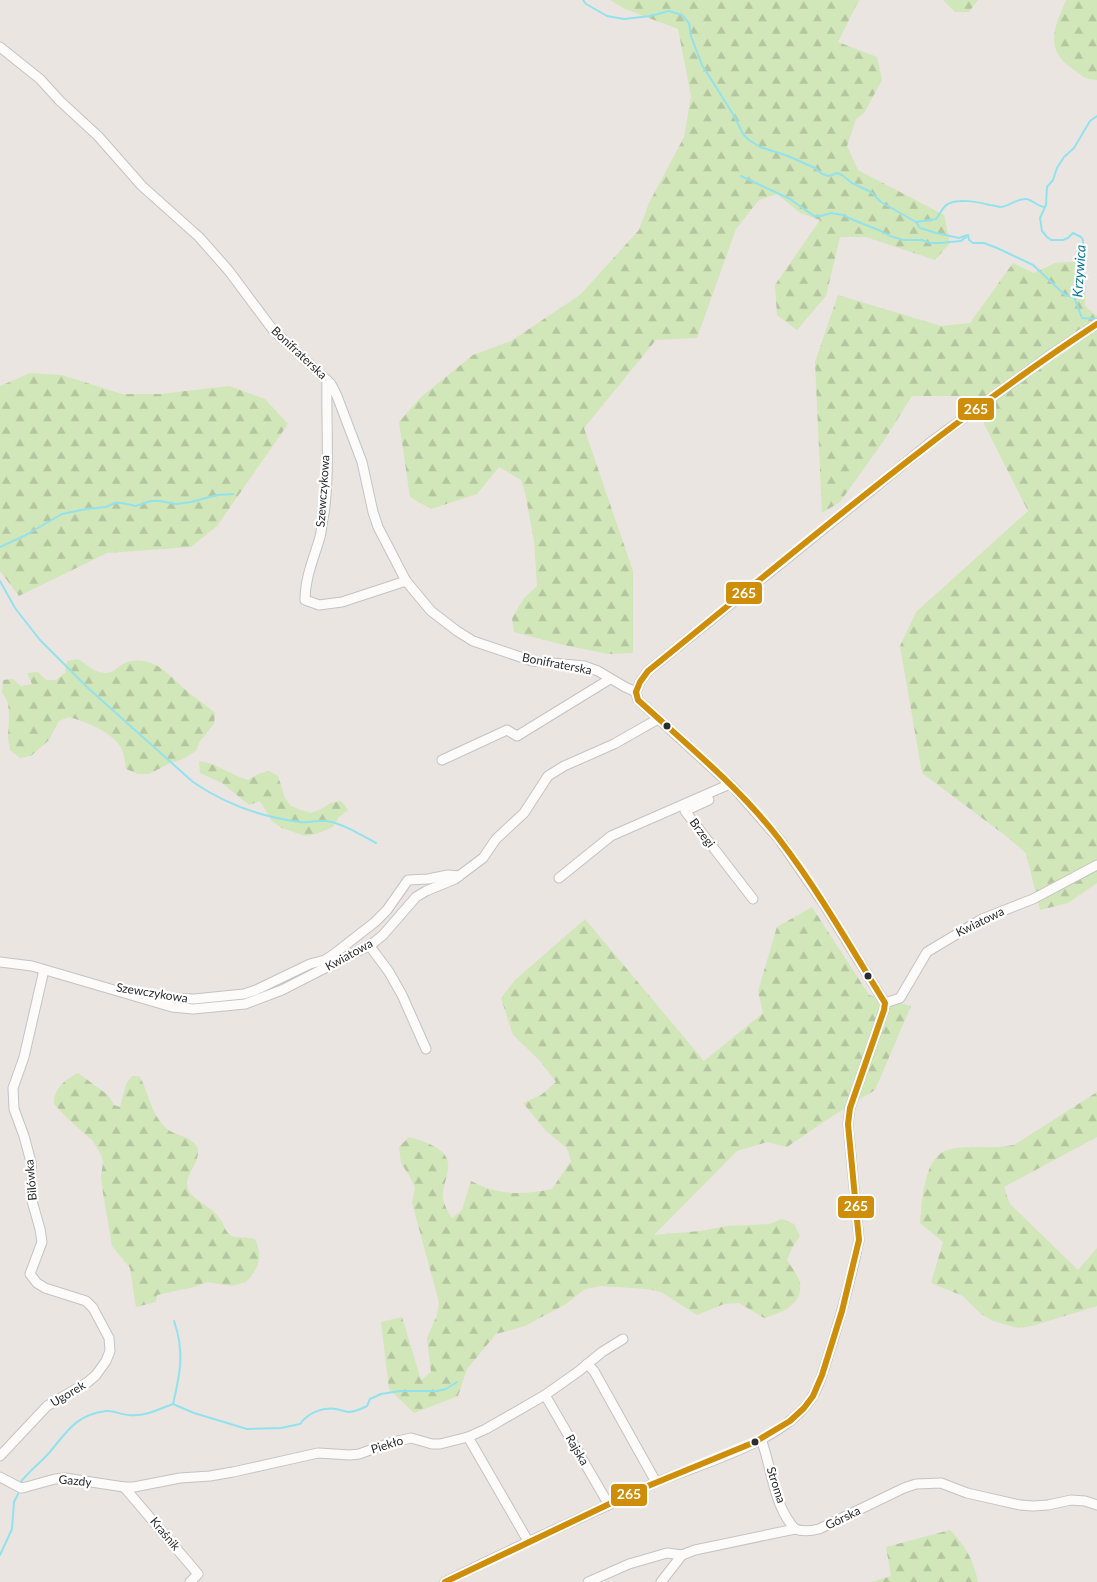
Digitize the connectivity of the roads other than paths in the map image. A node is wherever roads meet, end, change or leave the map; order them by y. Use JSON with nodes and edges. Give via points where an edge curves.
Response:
{"nodes":[{"id":1,"x":0,"y":47,"type":"edge"},
{"id":2,"x":1097,"y":324,"type":"edge"},
{"id":3,"x":326,"y":380,"type":"junction"},
{"id":4,"x":406,"y":581,"type":"junction"},
{"id":5,"x":610,"y":679,"type":"junction"},
{"id":6,"x":636,"y":692,"type":"junction"},
{"id":7,"x":658,"y":719,"type":"junction"},
{"id":8,"x":442,"y":760,"type":"dead end"},
{"id":9,"x":732,"y":786,"type":"junction"},
{"id":10,"x":1097,"y":866,"type":"edge"},
{"id":11,"x":459,"y":876,"type":"junction"},
{"id":12,"x":559,"y":878,"type":"dead end"},
{"id":13,"x":753,"y":899,"type":"dead end"},
{"id":14,"x":369,"y":945,"type":"junction"},
{"id":15,"x":0,"y":962,"type":"edge"},
{"id":16,"x":44,"y":970,"type":"junction"},
{"id":17,"x":94,"y":984,"type":"junction"},
{"id":18,"x":885,"y":1003,"type":"junction"},
{"id":19,"x":426,"y":1049,"type":"dead end"},
{"id":20,"x":624,"y":1339,"type":"dead end"},
{"id":21,"x":110,"y":1351,"type":"joint"},
{"id":22,"x":587,"y":1364,"type":"junction"},
{"id":23,"x":545,"y":1394,"type":"junction"},
{"id":24,"x":468,"y":1437,"type":"junction"},
{"id":25,"x":761,"y":1439,"type":"junction"},
{"id":26,"x":0,"y":1456,"type":"edge"},
{"id":27,"x":0,"y":1477,"type":"edge"},
{"id":28,"x":656,"y":1482,"type":"junction"},
{"id":29,"x":124,"y":1487,"type":"junction"},
{"id":30,"x":609,"y":1505,"type":"junction"},
{"id":31,"x":1097,"y":1506,"type":"edge"},
{"id":32,"x":795,"y":1529,"type":"junction"},
{"id":33,"x":528,"y":1541,"type":"junction"},
{"id":34,"x":682,"y":1555,"type":"junction"},
{"id":35,"x":190,"y":1582,"type":"edge"},
{"id":36,"x":445,"y":1582,"type":"edge"},
{"id":37,"x":588,"y":1582,"type":"edge"},
{"id":38,"x":661,"y":1582,"type":"edge"}],
"edges":[{"from":1,"to":3,"type":"street","name":"Bonifraterska","via":[[40,79],[98,136],[142,186],[199,237],[273,330]]},
{"from":2,"to":6,"type":"street","via":[[931,442],[648,671]]},
{"from":3,"to":4,"type":"street","name":"Bonifraterska","via":[[337,396],[353,436],[378,526]]},
{"from":3,"to":4,"type":"street","name":"Szewczykowa","via":[[324,512],[304,600],[319,605],[342,602]]},
{"from":4,"to":5,"type":"street","name":"Bonifraterska","via":[[431,611],[473,641],[532,661],[584,666]]},
{"from":5,"to":6,"type":"street","name":"Bonifraterska"},
{"from":5,"to":8,"type":"street","via":[[517,736],[507,730]]},
{"from":6,"to":7,"type":"street","via":[[638,700]]},
{"from":7,"to":9,"type":"street"},
{"from":7,"to":11,"type":"street","name":"Kwiatowa","via":[[548,776],[524,813],[496,838],[482,858]]},
{"from":9,"to":12,"type":"street","via":[[611,836]]},
{"from":9,"to":13,"type":"street","name":"Brzegi","via":[[685,811]]},
{"from":9,"to":18,"type":"street","via":[[779,839],[824,904]]},
{"from":10,"to":18,"type":"street","name":"Kwiatowa","via":[[1033,899],[982,920],[927,952],[900,998]]},
{"from":11,"to":14,"type":"street","name":"Kwiatowa","via":[[416,897],[383,936]]},
{"from":11,"to":17,"type":"street","name":"Szewczykowa","via":[[408,880],[387,910],[334,954],[244,994],[172,998]]},
{"from":14,"to":17,"type":"street","name":"Kwiatowa","via":[[282,990],[245,1004],[193,1009],[172,1007]]},
{"from":14,"to":19,"type":"street","via":[[402,995]]},
{"from":15,"to":16,"type":"street","name":"Kwiatowa"},
{"from":16,"to":17,"type":"street","name":"Kwiatowa"},
{"from":16,"to":21,"type":"street","name":"Bilówka","via":[[24,1058],[12,1088],[14,1109],[31,1162],[32,1201],[42,1242],[30,1274],[45,1288],[86,1301],[109,1338]]},
{"from":18,"to":25,"type":"street","via":[[850,1108],[848,1124],[859,1240],[843,1309],[812,1397],[787,1424]]},
{"from":20,"to":22,"type":"street","name":"Piekło"},
{"from":21,"to":26,"type":"street","name":"Ugorek","via":[[106,1361],[88,1382],[47,1406]]},
{"from":22,"to":23,"type":"street","name":"Piekło"},
{"from":22,"to":28,"type":"street","via":[[594,1371]]},
{"from":23,"to":24,"type":"street","name":"Piekło"},
{"from":23,"to":30,"type":"street","name":"Rajska"},
{"from":24,"to":29,"type":"street","name":"Piekło","via":[[440,1444],[411,1438],[359,1454],[318,1453],[233,1472]]},
{"from":24,"to":33,"type":"street"},
{"from":25,"to":28,"type":"street","via":[[707,1464]]},
{"from":25,"to":32,"type":"street","name":"Stroma","via":[[772,1481]]},
{"from":27,"to":29,"type":"street","name":"Gazdy","via":[[21,1488],[65,1478]]},
{"from":28,"to":30,"type":"street"},
{"from":29,"to":35,"type":"street","name":"Kraśnik","via":[[198,1574]]},
{"from":30,"to":33,"type":"street"},
{"from":31,"to":32,"type":"street","name":"Górska","via":[[1070,1500],[1048,1506],[1020,1505],[967,1493],[941,1483],[916,1484],[819,1529]]},
{"from":32,"to":34,"type":"street","name":"Górska"},
{"from":33,"to":36,"type":"street"},
{"from":34,"to":37,"type":"street","name":"Górska","via":[[667,1553],[629,1564]]},
{"from":34,"to":38,"type":"street"}]}
